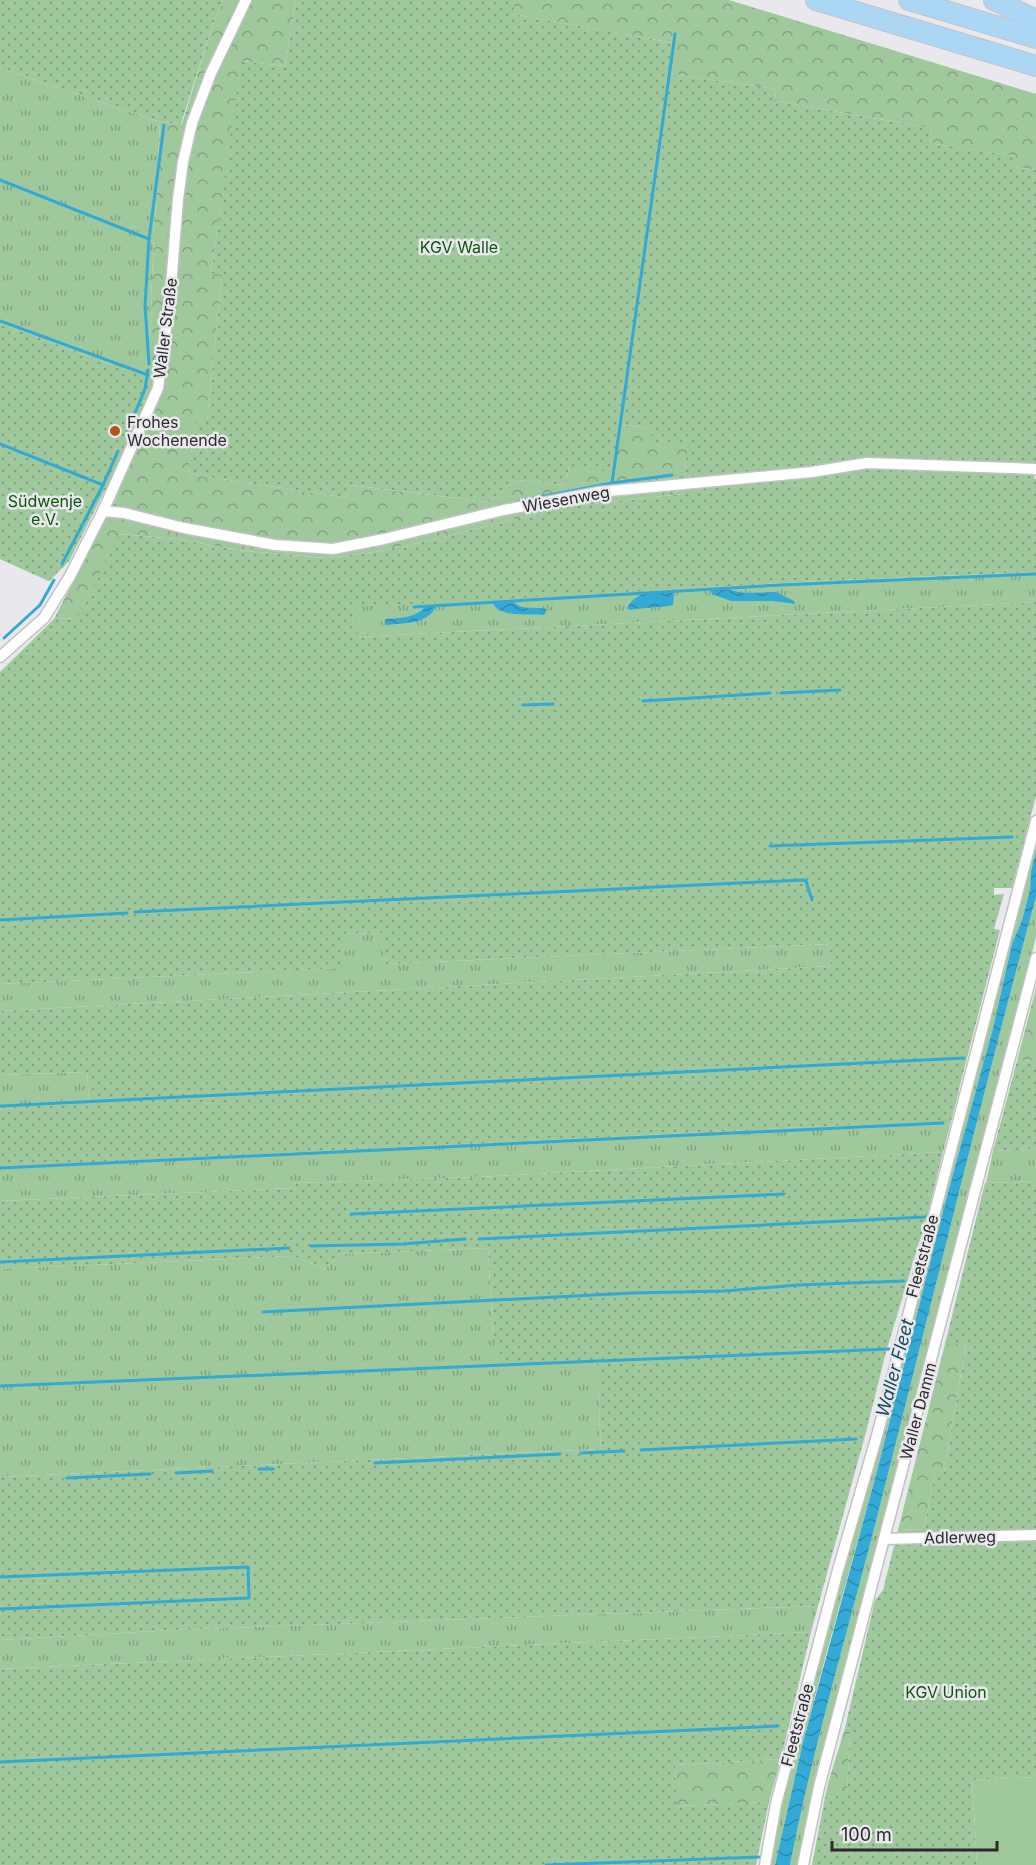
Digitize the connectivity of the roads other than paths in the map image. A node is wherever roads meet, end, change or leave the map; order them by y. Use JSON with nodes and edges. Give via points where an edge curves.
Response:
{"nodes":[{"id":1,"x":246,"y":0,"type":"edge"},
{"id":2,"x":816,"y":0,"type":"edge"},
{"id":3,"x":909,"y":0,"type":"edge"},
{"id":4,"x":993,"y":0,"type":"edge"},
{"id":5,"x":1036,"y":20,"type":"edge"},
{"id":6,"x":1036,"y":38,"type":"edge"},
{"id":7,"x":1036,"y":66,"type":"edge"},
{"id":8,"x":1036,"y":469,"type":"edge"},
{"id":9,"x":103,"y":511,"type":"junction"},
{"id":10,"x":0,"y":657,"type":"edge"},
{"id":11,"x":1036,"y":821,"type":"edge"},
{"id":12,"x":1036,"y":958,"type":"edge"},
{"id":13,"x":1036,"y":1535,"type":"edge"},
{"id":14,"x":885,"y":1539,"type":"junction"},
{"id":15,"x":765,"y":1865,"type":"edge"},
{"id":16,"x":803,"y":1865,"type":"edge"}],
"edges":[{"from":1,"to":9,"type":"street","name":"Waller Straße","via":[[200,98],[188,143],[178,199],[158,388]]},
{"from":2,"to":7,"type":"highway"},
{"from":3,"to":6,"type":"highway"},
{"from":4,"to":5,"type":"highway"},
{"from":8,"to":9,"type":"street","name":"Wiesenweg","via":[[867,463],[812,472],[599,492],[333,549],[275,545]]},
{"from":9,"to":10,"type":"street","name":"Waller Straße","via":[[44,618]]},
{"from":11,"to":15,"type":"street","name":"Fleetstraße","via":[[878,1432],[776,1804]]},
{"from":12,"to":14,"type":"street","name":"Waller Damm"},
{"from":13,"to":14,"type":"street","name":"Adlerweg"},
{"from":14,"to":16,"type":"street","name":"Waller Damm","via":[[819,1787]]}]}
